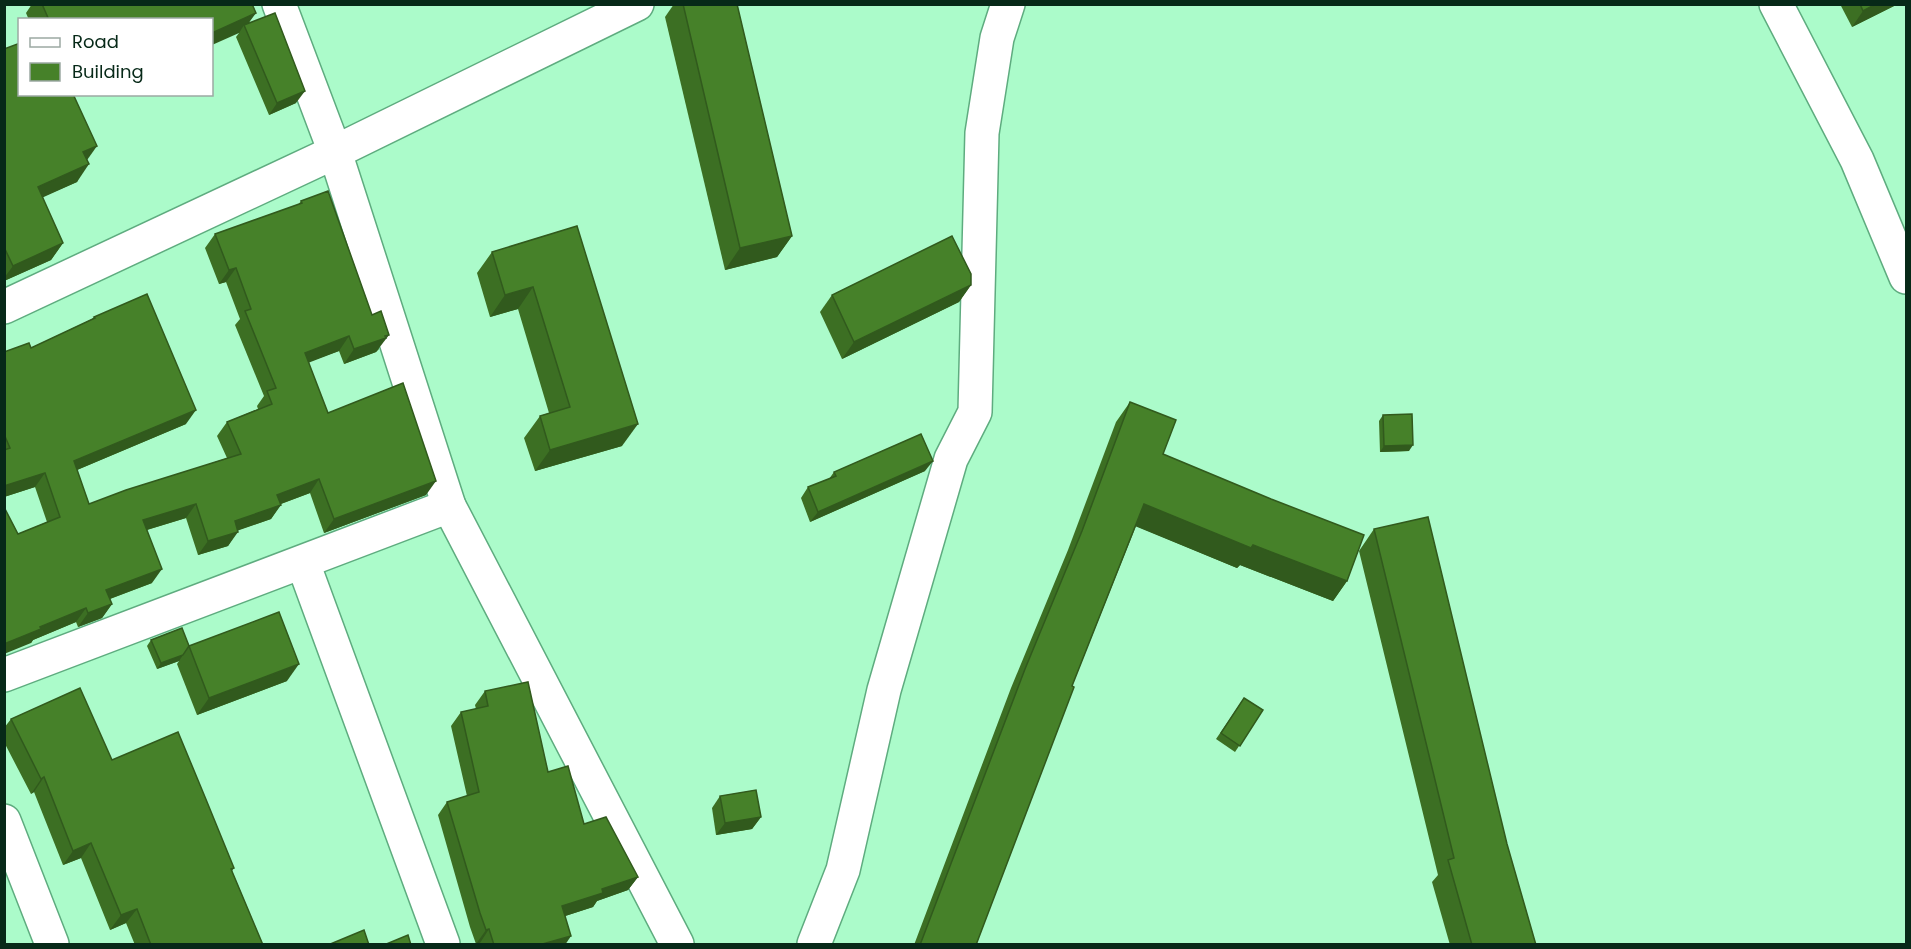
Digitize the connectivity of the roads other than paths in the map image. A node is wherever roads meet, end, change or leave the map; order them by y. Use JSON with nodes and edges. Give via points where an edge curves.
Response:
{"nodes":[{"id":1,"x":279,"y":4,"type":"edge"},
{"id":2,"x":637,"y":4,"type":"edge"},
{"id":3,"x":1008,"y":4,"type":"edge"},
{"id":4,"x":1776,"y":4,"type":"edge"},
{"id":5,"x":335,"y":152,"type":"junction"},
{"id":6,"x":1906,"y":277,"type":"edge"},
{"id":7,"x":4,"y":307,"type":"edge"},
{"id":8,"x":449,"y":506,"type":"junction"},
{"id":9,"x":303,"y":563,"type":"junction"},
{"id":10,"x":4,"y":675,"type":"edge"},
{"id":11,"x":4,"y":821,"type":"edge"},
{"id":12,"x":52,"y":945,"type":"edge"},
{"id":13,"x":443,"y":945,"type":"edge"},
{"id":14,"x":677,"y":945,"type":"edge"},
{"id":15,"x":814,"y":945,"type":"edge"}],
"edges":[{"from":1,"to":5,"type":"street"},
{"from":2,"to":5,"type":"street"},
{"from":3,"to":15,"type":"street","via":[[997,38],[982,133],[975,412],[951,459],[884,690],[843,870]]},
{"from":4,"to":6,"type":"street","via":[[1857,160]]},
{"from":5,"to":7,"type":"street"},
{"from":5,"to":8,"type":"street"},
{"from":8,"to":9,"type":"street"},
{"from":8,"to":14,"type":"street"},
{"from":9,"to":10,"type":"street"},
{"from":9,"to":13,"type":"street"},
{"from":11,"to":12,"type":"street"}]}
